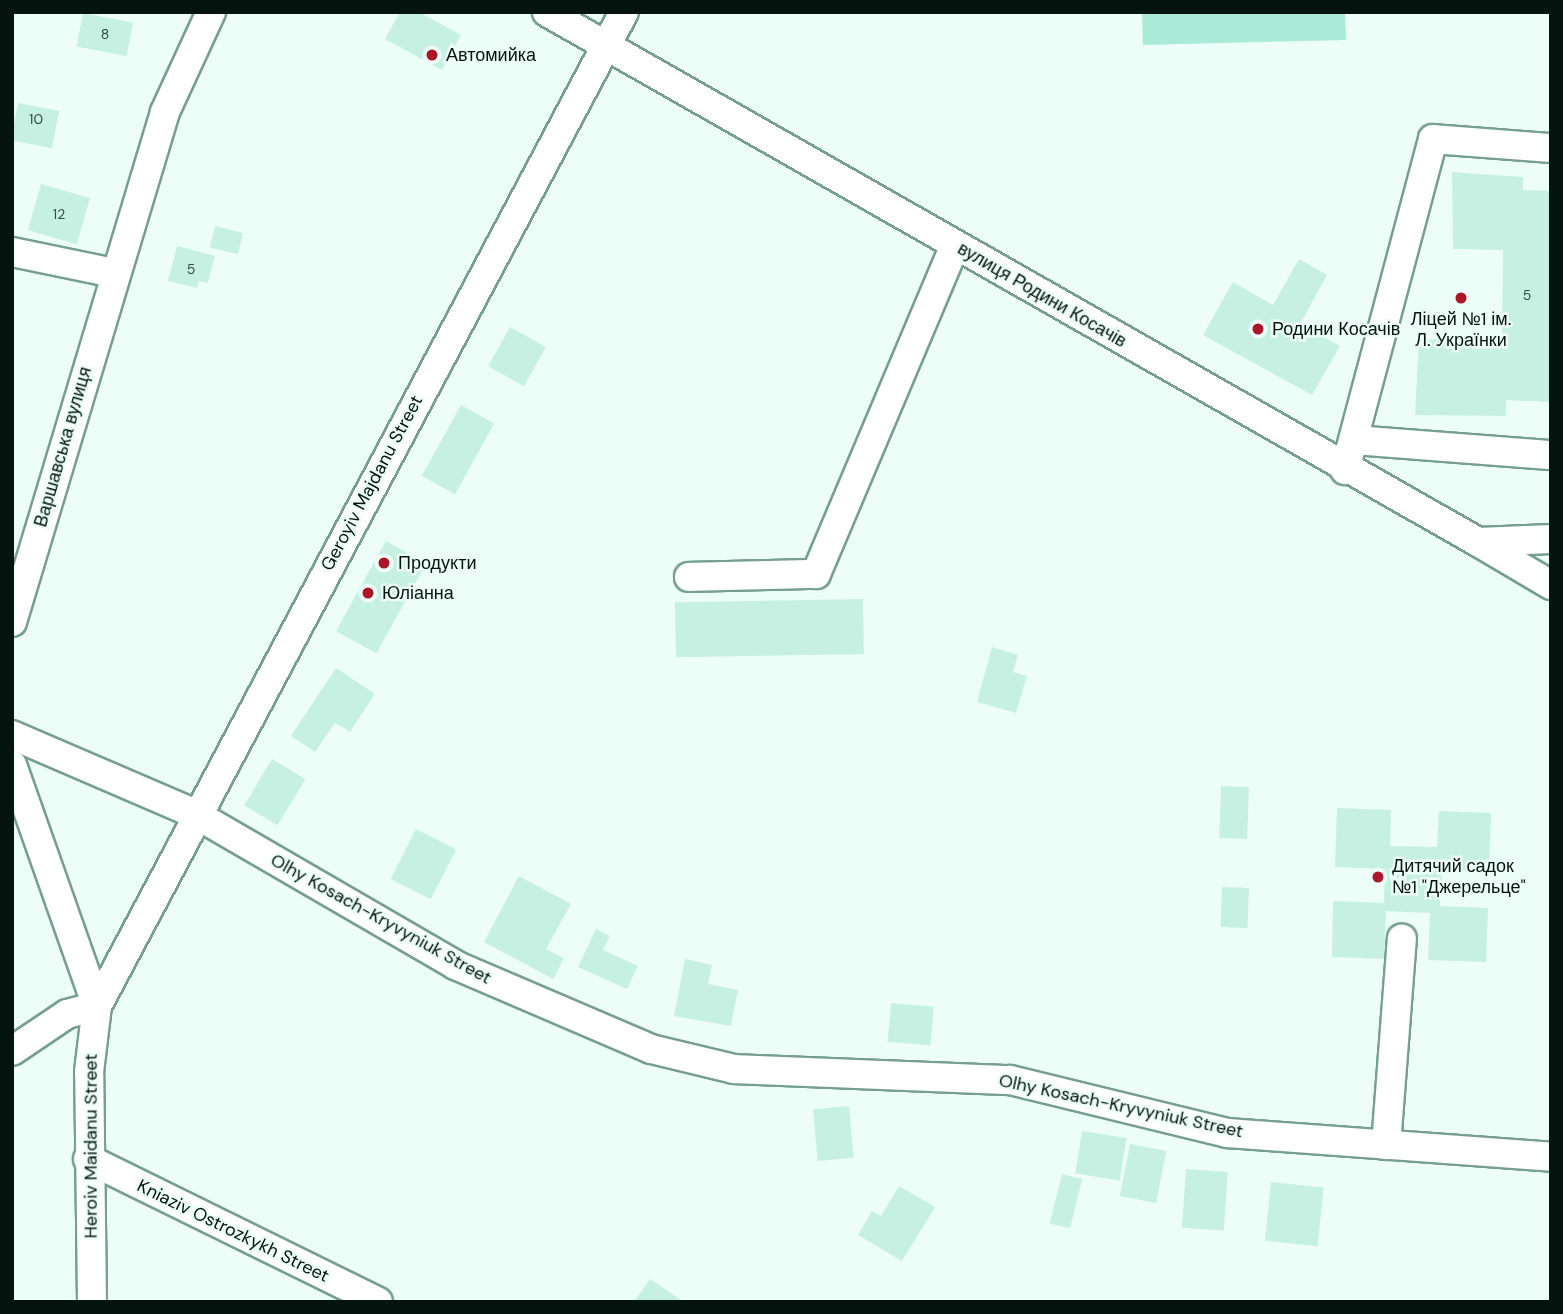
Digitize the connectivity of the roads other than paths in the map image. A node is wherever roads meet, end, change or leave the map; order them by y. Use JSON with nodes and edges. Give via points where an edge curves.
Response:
{"nodes":[{"id":1,"x":211,"y":12,"type":"edge"},
{"id":2,"x":547,"y":12,"type":"edge"},
{"id":3,"x":624,"y":12,"type":"edge"},
{"id":4,"x":608,"y":44,"type":"junction"},
{"id":5,"x":1551,"y":148,"type":"edge"},
{"id":6,"x":955,"y":244,"type":"junction"},
{"id":7,"x":12,"y":252,"type":"edge"},
{"id":8,"x":114,"y":273,"type":"junction"},
{"id":9,"x":1355,"y":440,"type":"junction"},
{"id":10,"x":1551,"y":455,"type":"edge"},
{"id":11,"x":1345,"y":470,"type":"junction"},
{"id":12,"x":1551,"y":539,"type":"edge"},
{"id":13,"x":1478,"y":542,"type":"junction"},
{"id":14,"x":689,"y":578,"type":"dead end"},
{"id":15,"x":1551,"y":585,"type":"edge"},
{"id":16,"x":12,"y":622,"type":"edge"},
{"id":17,"x":12,"y":735,"type":"edge"},
{"id":18,"x":12,"y":765,"type":"edge"},
{"id":19,"x":195,"y":814,"type":"junction"},
{"id":20,"x":1402,"y":939,"type":"dead end"},
{"id":21,"x":97,"y":1006,"type":"junction"},
{"id":22,"x":12,"y":1051,"type":"edge"},
{"id":23,"x":1386,"y":1144,"type":"junction"},
{"id":24,"x":1551,"y":1157,"type":"edge"},
{"id":25,"x":88,"y":1160,"type":"junction"},
{"id":26,"x":92,"y":1302,"type":"edge"},
{"id":27,"x":378,"y":1302,"type":"edge"}],
"edges":[{"from":1,"to":8,"type":"street","name":"Варшавська вулиця","via":[[165,112]]},
{"from":2,"to":4,"type":"street","name":"вулиця Родини Косачів"},
{"from":3,"to":4,"type":"street","name":"Geroyiv Majdanu Street"},
{"from":4,"to":6,"type":"street","name":"вулиця Родини Косачів"},
{"from":4,"to":19,"type":"street","name":"Geroyiv Majdanu Street"},
{"from":5,"to":9,"type":"street","via":[[1433,139]]},
{"from":6,"to":11,"type":"street","name":"вулиця Родини Косачів"},
{"from":6,"to":14,"type":"street","via":[[816,574]]},
{"from":7,"to":8,"type":"street"},
{"from":8,"to":16,"type":"street","name":"Варшавська вулиця"},
{"from":9,"to":10,"type":"street"},
{"from":9,"to":11,"type":"street"},
{"from":11,"to":13,"type":"street","name":"вулиця Родини Косачів"},
{"from":12,"to":13,"type":"street"},
{"from":13,"to":15,"type":"street","name":"вулиця Родини Косачів"},
{"from":17,"to":19,"type":"street","name":"Olhy Kosach-Kryvyniuk Street"},
{"from":18,"to":21,"type":"street"},
{"from":19,"to":21,"type":"street","name":"Heroiv Maidanu Street"},
{"from":19,"to":23,"type":"street","name":"Olhy Kosach-Kryvyniuk Street","via":[[455,965],[651,1049],[734,1069],[1010,1080],[1228,1133]]},
{"from":20,"to":23,"type":"street"},
{"from":21,"to":22,"type":"street","via":[[67,1013]]},
{"from":21,"to":25,"type":"street","name":"Heroiv Maidanu Street"},
{"from":23,"to":24,"type":"street","name":"Olhy Kosach-Kryvyniuk Street"},
{"from":25,"to":26,"type":"street","name":"Heroiv Maidanu Street"},
{"from":25,"to":27,"type":"street","name":"Kniaziv Ostrozkykh Street"}]}
